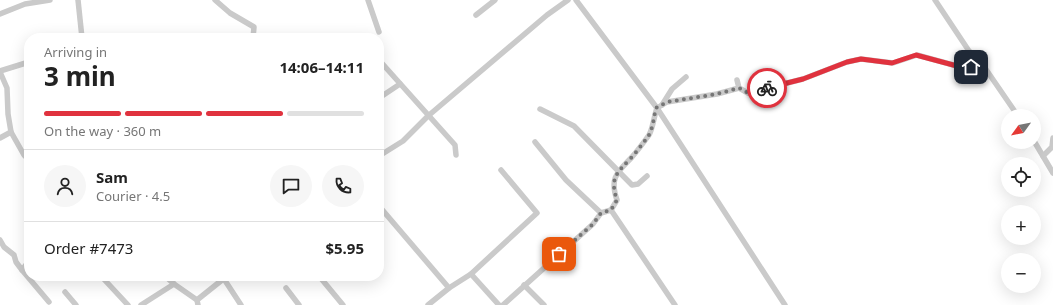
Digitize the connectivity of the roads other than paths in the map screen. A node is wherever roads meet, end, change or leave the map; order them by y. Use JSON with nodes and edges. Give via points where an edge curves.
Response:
{"nodes":[{"id":1,"x":50,"y":0,"type":"edge"},
{"id":2,"x":78,"y":0,"type":"edge"},
{"id":3,"x":215,"y":0,"type":"edge"},
{"id":4,"x":368,"y":0,"type":"edge"},
{"id":5,"x":495,"y":0,"type":"edge"},
{"id":6,"x":568,"y":0,"type":"edge"},
{"id":7,"x":576,"y":0,"type":"edge"},
{"id":8,"x":935,"y":0,"type":"edge"},
{"id":9,"x":0,"y":14,"type":"edge"},
{"id":10,"x":476,"y":15,"type":"dead end"},
{"id":11,"x":379,"y":32,"type":"dead end"},
{"id":12,"x":81,"y":33,"type":"edge"},
{"id":13,"x":253,"y":33,"type":"edge"},
{"id":14,"x":24,"y":64,"type":"edge"},
{"id":15,"x":384,"y":66,"type":"edge"},
{"id":16,"x":985,"y":68,"type":"junction"},
{"id":17,"x":0,"y":72,"type":"edge"},
{"id":18,"x":686,"y":77,"type":"dead end"},
{"id":19,"x":737,"y":80,"type":"dead end"},
{"id":20,"x":400,"y":84,"type":"junction"},
{"id":21,"x":739,"y":88,"type":"junction"},
{"id":22,"x":384,"y":95,"type":"edge"},
{"id":23,"x":662,"y":105,"type":"junction"},
{"id":24,"x":656,"y":108,"type":"junction"},
{"id":25,"x":540,"y":109,"type":"dead end"},
{"id":26,"x":1013,"y":109,"type":"edge"},
{"id":27,"x":428,"y":116,"type":"junction"},
{"id":28,"x":11,"y":132,"type":"junction"},
{"id":29,"x":0,"y":138,"type":"edge"},
{"id":30,"x":1053,"y":138,"type":"edge"},
{"id":31,"x":535,"y":142,"type":"dead end"},
{"id":32,"x":1038,"y":149,"type":"edge"},
{"id":33,"x":384,"y":153,"type":"edge"},
{"id":34,"x":24,"y":155,"type":"edge"},
{"id":35,"x":456,"y":155,"type":"dead end"},
{"id":36,"x":1043,"y":156,"type":"junction"},
{"id":37,"x":501,"y":170,"type":"dead end"},
{"id":38,"x":618,"y":170,"type":"junction"},
{"id":39,"x":1053,"y":173,"type":"edge"},
{"id":40,"x":647,"y":176,"type":"dead end"},
{"id":41,"x":611,"y":210,"type":"junction"},
{"id":42,"x":384,"y":212,"type":"edge"},
{"id":43,"x":601,"y":213,"type":"junction"},
{"id":44,"x":0,"y":240,"type":"edge"},
{"id":45,"x":24,"y":267,"type":"edge"},
{"id":46,"x":22,"y":270,"type":"junction"},
{"id":47,"x":24,"y":272,"type":"edge"},
{"id":48,"x":471,"y":274,"type":"junction"},
{"id":49,"x":31,"y":281,"type":"edge"},
{"id":50,"x":106,"y":281,"type":"edge"},
{"id":51,"x":171,"y":281,"type":"edge"},
{"id":52,"x":222,"y":281,"type":"edge"},
{"id":53,"x":228,"y":281,"type":"edge"},
{"id":54,"x":323,"y":281,"type":"edge"},
{"id":55,"x":174,"y":284,"type":"junction"},
{"id":56,"x":524,"y":285,"type":"junction"},
{"id":57,"x":286,"y":288,"type":"dead end"},
{"id":58,"x":449,"y":288,"type":"junction"},
{"id":59,"x":65,"y":292,"type":"dead end"},
{"id":60,"x":49,"y":302,"type":"dead end"},
{"id":61,"x":197,"y":303,"type":"edge"},
{"id":62,"x":76,"y":305,"type":"edge"},
{"id":63,"x":128,"y":305,"type":"edge"},
{"id":64,"x":142,"y":305,"type":"edge"},
{"id":65,"x":240,"y":305,"type":"edge"},
{"id":66,"x":299,"y":305,"type":"edge"},
{"id":67,"x":344,"y":305,"type":"edge"},
{"id":68,"x":428,"y":305,"type":"edge"},
{"id":69,"x":499,"y":305,"type":"edge"},
{"id":70,"x":503,"y":305,"type":"edge"},
{"id":71,"x":544,"y":305,"type":"edge"},
{"id":72,"x":675,"y":305,"type":"edge"},
{"id":73,"x":785,"y":305,"type":"edge"}],
"edges":[{"from":1,"to":9,"type":"street","via":[[25,4]]},
{"from":2,"to":12,"type":"street"},
{"from":3,"to":13,"type":"street","via":[[230,13],[254,27]]},
{"from":4,"to":11,"type":"street"},
{"from":5,"to":10,"type":"street"},
{"from":6,"to":27,"type":"street"},
{"from":7,"to":24,"type":"street"},
{"from":8,"to":16,"type":"street","via":[[969,51]]},
{"from":14,"to":17,"type":"street"},
{"from":15,"to":20,"type":"street"},
{"from":16,"to":21,"type":"street","via":[[957,66],[916,55],[892,63],[861,59],[803,79],[748,93]]},
{"from":16,"to":26,"type":"street"},
{"from":17,"to":28,"type":"street","via":[[7,88]]},
{"from":18,"to":23,"type":"street","via":[[672,89]]},
{"from":19,"to":21,"type":"street"},
{"from":20,"to":22,"type":"street"},
{"from":20,"to":27,"type":"street"},
{"from":21,"to":23,"type":"street"},
{"from":23,"to":24,"type":"street"},
{"from":24,"to":38,"type":"street","via":[[650,134]]},
{"from":24,"to":73,"type":"street"},
{"from":25,"to":38,"type":"street","via":[[574,126]]},
{"from":27,"to":33,"type":"street","via":[[403,141]]},
{"from":27,"to":35,"type":"street","via":[[455,145]]},
{"from":28,"to":29,"type":"street"},
{"from":28,"to":34,"type":"street"},
{"from":30,"to":36,"type":"street","via":[[1052,147]]},
{"from":31,"to":43,"type":"street","via":[[566,180]]},
{"from":32,"to":36,"type":"street"},
{"from":36,"to":39,"type":"street"},
{"from":37,"to":48,"type":"street","via":[[537,213]]},
{"from":38,"to":40,"type":"street","via":[[632,185],[638,184]]},
{"from":38,"to":41,"type":"street","via":[[615,178],[617,200]]},
{"from":41,"to":43,"type":"street"},
{"from":41,"to":72,"type":"street"},
{"from":42,"to":58,"type":"street"},
{"from":43,"to":56,"type":"street","via":[[593,224]]},
{"from":44,"to":46,"type":"street","via":[[14,255]]},
{"from":45,"to":46,"type":"street"},
{"from":46,"to":47,"type":"street"},
{"from":48,"to":58,"type":"street"},
{"from":48,"to":69,"type":"street"},
{"from":49,"to":60,"type":"street"},
{"from":50,"to":63,"type":"street"},
{"from":51,"to":55,"type":"street"},
{"from":52,"to":61,"type":"street"},
{"from":53,"to":65,"type":"street"},
{"from":54,"to":67,"type":"street"},
{"from":55,"to":61,"type":"street"},
{"from":55,"to":64,"type":"street"},
{"from":56,"to":70,"type":"street"},
{"from":56,"to":71,"type":"street"},
{"from":57,"to":66,"type":"street"},
{"from":58,"to":68,"type":"street"},
{"from":59,"to":62,"type":"street"}]}
